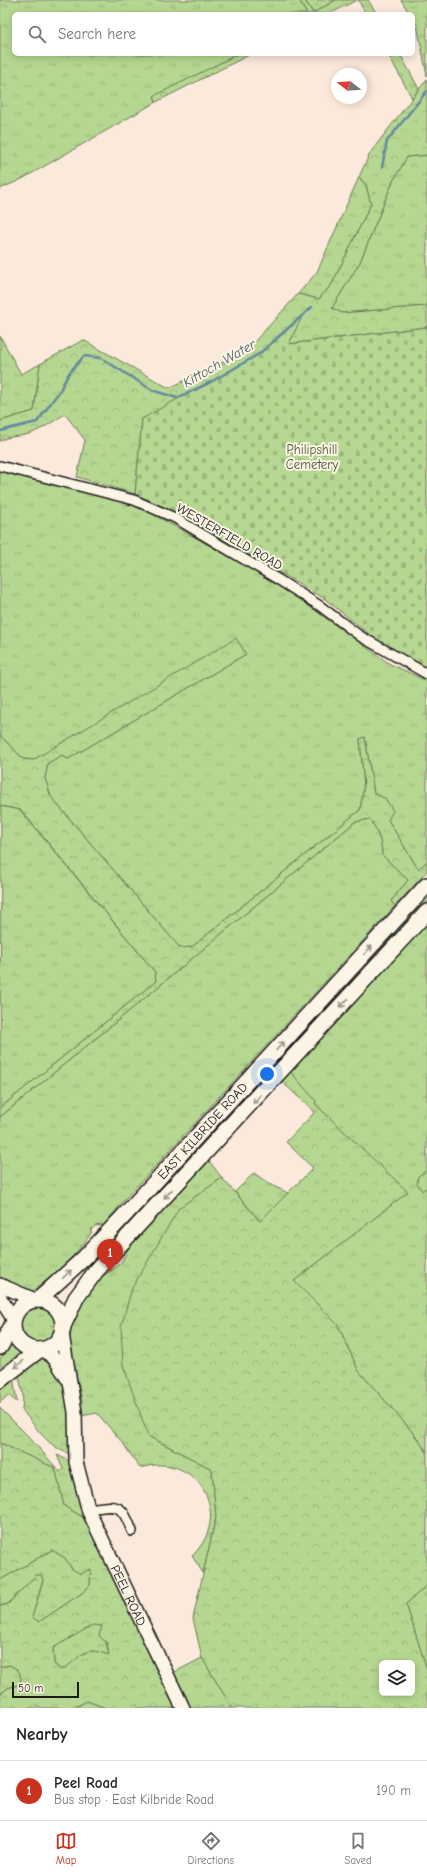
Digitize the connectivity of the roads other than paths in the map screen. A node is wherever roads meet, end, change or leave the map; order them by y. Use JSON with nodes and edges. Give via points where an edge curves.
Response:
{"nodes":[{"id":1,"x":0,"y":466,"type":"edge"},
{"id":2,"x":427,"y":674,"type":"edge"},
{"id":3,"x":427,"y":885,"type":"edge"},
{"id":4,"x":427,"y":912,"type":"edge"},
{"id":5,"x":0,"y":1285,"type":"edge"},
{"id":6,"x":0,"y":1298,"type":"edge"},
{"id":7,"x":36,"y":1300,"type":"junction"},
{"id":8,"x":14,"y":1322,"type":"junction"},
{"id":9,"x":62,"y":1328,"type":"junction"},
{"id":10,"x":0,"y":1347,"type":"edge"},
{"id":11,"x":41,"y":1349,"type":"junction"},
{"id":12,"x":0,"y":1380,"type":"edge"},
{"id":13,"x":70,"y":1385,"type":"junction"},
{"id":14,"x":88,"y":1509,"type":"junction"},
{"id":15,"x":132,"y":1532,"type":"dead end"},
{"id":16,"x":183,"y":1708,"type":"edge"}],
"edges":[{"from":1,"to":2,"type":"street","name":"WESTERFIELD ROAD","via":[[134,500],[175,518],[320,606],[373,644]]},
{"from":7,"to":3,"type":"main road","name":"EAST KILBRIDE ROAD","one_way":true,"via":[[78,1264],[121,1219]]},
{"from":4,"to":9,"type":"main road","name":"EAST KILBRIDE ROAD","one_way":true,"via":[[96,1271],[76,1298]]},
{"from":5,"to":7,"type":"street"},
{"from":6,"to":8,"type":"street"},
{"from":7,"to":8,"type":"main road","via":[[19,1310]]},
{"from":7,"to":9,"type":"main road","via":[[46,1302],[57,1309],[62,1318]]},
{"from":8,"to":10,"type":"main road"},
{"from":8,"to":11,"type":"main road","via":[[14,1332],[21,1342],[30,1348]]},
{"from":9,"to":11,"type":"main road","via":[[56,1342]]},
{"from":9,"to":13,"type":"street","name":"PEEL ROAD"},
{"from":11,"to":12,"type":"main road","one_way":true},
{"from":11,"to":13,"type":"street","name":"PEEL ROAD","via":[[55,1359]]},
{"from":13,"to":14,"type":"street","name":"PEEL ROAD","via":[[75,1412],[76,1462]]},
{"from":14,"to":15,"type":"street","via":[[120,1509],[125,1514]]},
{"from":14,"to":16,"type":"street","name":"PEEL ROAD"}]}
